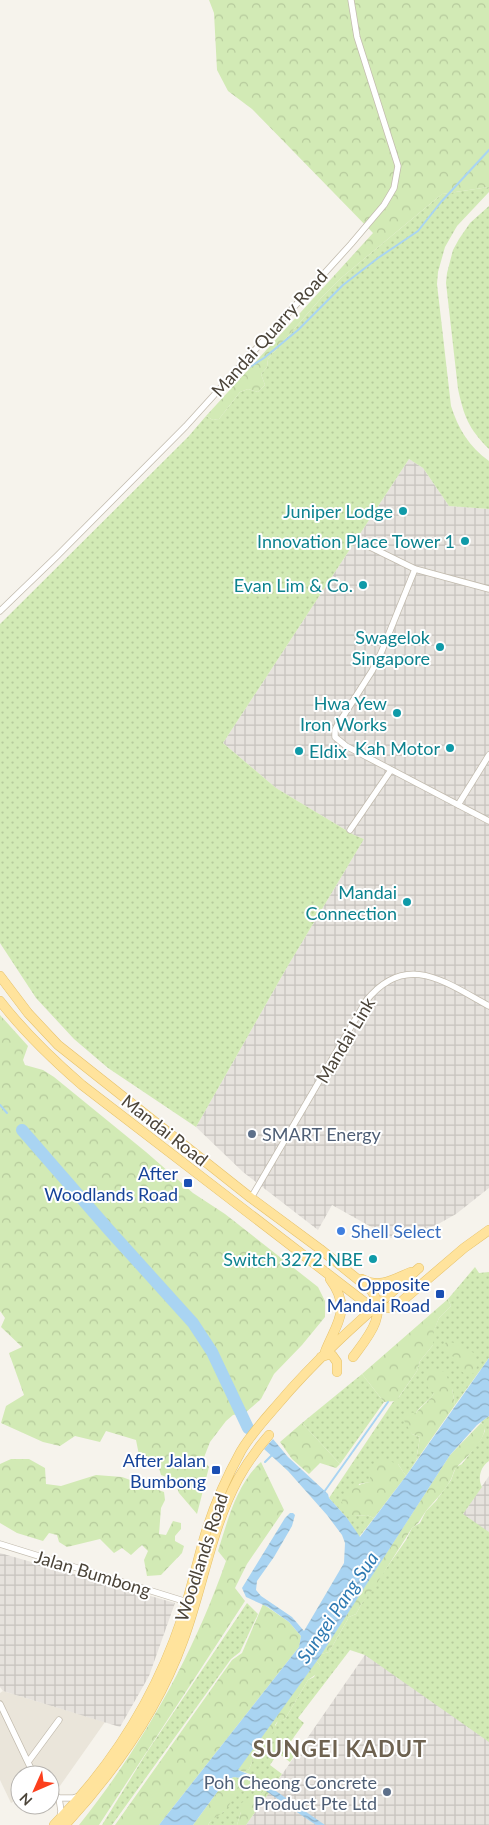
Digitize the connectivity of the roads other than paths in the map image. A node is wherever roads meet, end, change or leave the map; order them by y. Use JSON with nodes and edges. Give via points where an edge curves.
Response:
{"nodes":[{"id":1,"x":350,"y":0,"type":"edge"},
{"id":2,"x":362,"y":544,"type":"dead end"},
{"id":3,"x":416,"y":569,"type":"junction"},
{"id":4,"x":489,"y":589,"type":"edge"},
{"id":5,"x":0,"y":611,"type":"edge"},
{"id":6,"x":489,"y":755,"type":"edge"},
{"id":7,"x":391,"y":770,"type":"junction"},
{"id":8,"x":458,"y":805,"type":"junction"},
{"id":9,"x":489,"y":821,"type":"edge"},
{"id":10,"x":350,"y":830,"type":"dead end"},
{"id":11,"x":0,"y":976,"type":"edge"},
{"id":12,"x":0,"y":1001,"type":"edge"},
{"id":13,"x":489,"y":1006,"type":"edge"},
{"id":14,"x":138,"y":1109,"type":"junction"},
{"id":15,"x":139,"y":1128,"type":"junction"},
{"id":16,"x":251,"y":1198,"type":"junction"},
{"id":17,"x":489,"y":1230,"type":"edge"},
{"id":18,"x":345,"y":1269,"type":"junction"},
{"id":19,"x":324,"y":1270,"type":"junction"},
{"id":20,"x":405,"y":1280,"type":"junction"},
{"id":21,"x":371,"y":1283,"type":"junction"},
{"id":22,"x":377,"y":1306,"type":"junction"},
{"id":23,"x":322,"y":1356,"type":"junction"},
{"id":24,"x":353,"y":1357,"type":"dead end"},
{"id":25,"x":337,"y":1372,"type":"dead end"},
{"id":26,"x":269,"y":1435,"type":"dead end"},
{"id":27,"x":0,"y":1544,"type":"edge"},
{"id":28,"x":187,"y":1602,"type":"junction"},
{"id":29,"x":0,"y":1704,"type":"edge"},
{"id":30,"x":59,"y":1720,"type":"dead end"},
{"id":31,"x":28,"y":1762,"type":"junction"},
{"id":32,"x":29,"y":1765,"type":"edge"},
{"id":33,"x":81,"y":1795,"type":"junction"},
{"id":34,"x":60,"y":1798,"type":"edge"},
{"id":35,"x":60,"y":1804,"type":"edge"},
{"id":36,"x":60,"y":1823,"type":"edge"}],
"edges":[{"from":1,"to":5,"type":"street","name":"Mandai Quarry Road","via":[[357,37],[398,166],[394,188],[351,244],[186,426]]},
{"from":2,"to":3,"type":"street"},
{"from":3,"to":4,"type":"street"},
{"from":3,"to":7,"type":"street","via":[[381,653],[335,730],[335,737],[342,744]]},
{"from":6,"to":8,"type":"street"},
{"from":7,"to":8,"type":"street"},
{"from":7,"to":10,"type":"street"},
{"from":8,"to":9,"type":"street"},
{"from":11,"to":14,"type":"main road","name":"Mandai Road","via":[[58,1045]]},
{"from":12,"to":15,"type":"main road","name":"Mandai Road","via":[[60,1066]]},
{"from":13,"to":16,"type":"street","name":"Mandai Link","via":[[437,978],[419,974],[392,979],[379,987],[366,1002]]},
{"from":14,"to":15,"type":"main road","via":[[134,1116]]},
{"from":14,"to":16,"type":"main road","name":"Mandai Road"},
{"from":15,"to":19,"type":"main road","name":"Mandai Road"},
{"from":16,"to":18,"type":"main road","name":"Mandai Road"},
{"from":17,"to":22,"type":"main road","via":[[399,1304],[390,1308]]},
{"from":18,"to":21,"type":"main road"},
{"from":18,"to":22,"type":"main road","via":[[370,1290]]},
{"from":19,"to":22,"type":"main road","name":"Mandai Road","via":[[367,1304]]},
{"from":19,"to":23,"type":"main road","via":[[337,1288],[342,1302],[338,1322]]},
{"from":20,"to":21,"type":"main road","via":[[390,1286]]},
{"from":20,"to":21,"type":"main road","name":"Woodlands Road","via":[[420,1268],[389,1282]]},
{"from":20,"to":22,"type":"main road","name":"Woodlands Road"},
{"from":22,"to":23,"type":"main road","name":"Woodlands Road"},
{"from":22,"to":24,"type":"main road","via":[[373,1331]]},
{"from":23,"to":25,"type":"main road","via":[[332,1355],[338,1362]]},
{"from":23,"to":28,"type":"main road","name":"Woodlands Road","via":[[248,1439],[214,1510]]},
{"from":26,"to":36,"type":"main road","name":"Woodlands Road","via":[[237,1480],[223,1513],[183,1642],[157,1699],[126,1751],[86,1801]]},
{"from":27,"to":28,"type":"street","name":"Jalan Bumbong"},
{"from":28,"to":33,"type":"main road","name":"Woodlands Road","via":[[166,1660],[145,1703],[119,1746]]},
{"from":29,"to":31,"type":"street"},
{"from":30,"to":31,"type":"street"},
{"from":31,"to":32,"type":"street"},
{"from":33,"to":34,"type":"street"},
{"from":33,"to":36,"type":"main road","name":"Woodlands Road"},
{"from":35,"to":36,"type":"street"}]}
